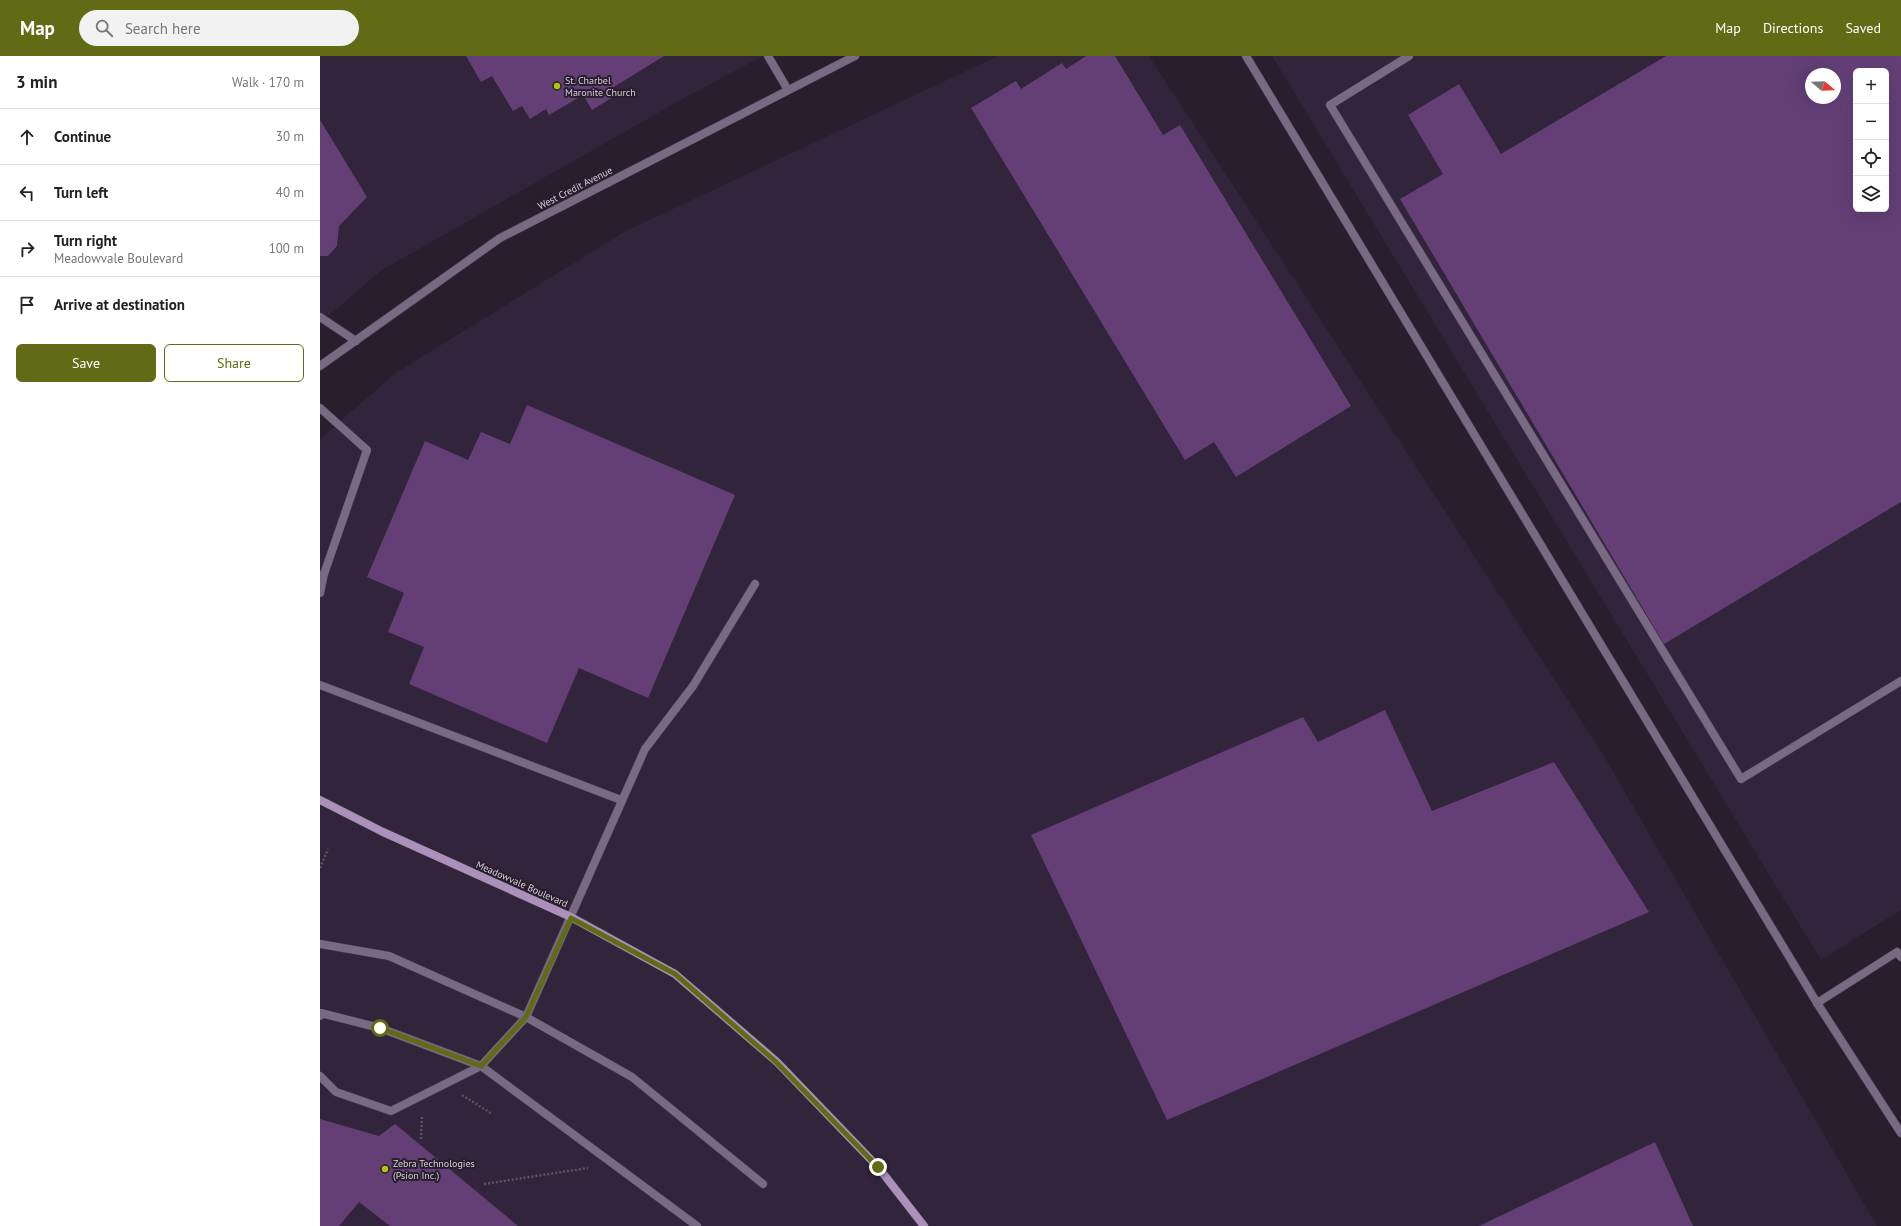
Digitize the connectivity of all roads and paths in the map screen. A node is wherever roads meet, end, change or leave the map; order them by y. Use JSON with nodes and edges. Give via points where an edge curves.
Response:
{"nodes":[{"id":1,"x":768,"y":56,"type":"edge"},
{"id":2,"x":855,"y":56,"type":"edge"},
{"id":3,"x":1246,"y":56,"type":"edge"},
{"id":4,"x":1409,"y":56,"type":"edge"},
{"id":5,"x":788,"y":90,"type":"junction"},
{"id":6,"x":320,"y":317,"type":"edge"},
{"id":7,"x":356,"y":340,"type":"junction"},
{"id":8,"x":320,"y":366,"type":"edge"},
{"id":9,"x":320,"y":408,"type":"edge"},
{"id":10,"x":322,"y":575,"type":"edge"},
{"id":11,"x":755,"y":584,"type":"dead end"},
{"id":12,"x":320,"y":593,"type":"edge"},
{"id":13,"x":1901,"y":681,"type":"edge"},
{"id":14,"x":320,"y":685,"type":"edge"},
{"id":15,"x":320,"y":800,"type":"edge"},
{"id":16,"x":621,"y":800,"type":"junction"},
{"id":17,"x":328,"y":849,"type":"dead end"},
{"id":18,"x":320,"y":868,"type":"edge"},
{"id":19,"x":571,"y":918,"type":"junction"},
{"id":20,"x":320,"y":944,"type":"edge"},
{"id":21,"x":1900,"y":953,"type":"edge"},
{"id":22,"x":1817,"y":1003,"type":"junction"},
{"id":23,"x":320,"y":1016,"type":"edge"},
{"id":24,"x":526,"y":1017,"type":"junction"},
{"id":25,"x":481,"y":1066,"type":"junction"},
{"id":26,"x":320,"y":1076,"type":"edge"},
{"id":27,"x":445,"y":1084,"type":"junction"},
{"id":28,"x":492,"y":1114,"type":"dead end"},
{"id":29,"x":1901,"y":1133,"type":"edge"},
{"id":30,"x":613,"y":1164,"type":"junction"},
{"id":31,"x":484,"y":1184,"type":"dead end"},
{"id":32,"x":763,"y":1184,"type":"dead end"},
{"id":33,"x":697,"y":1226,"type":"edge"},
{"id":34,"x":924,"y":1226,"type":"edge"}],
"edges":[{"from":1,"to":5,"type":"street"},
{"from":2,"to":5,"type":"street","name":"West Credit Avenue"},
{"from":3,"to":22,"type":"street"},
{"from":4,"to":13,"type":"street","via":[[1330,105],[1741,779]]},
{"from":5,"to":7,"type":"street","name":"West Credit Avenue","via":[[500,238]]},
{"from":6,"to":7,"type":"street"},
{"from":7,"to":8,"type":"street","name":"West Credit Avenue"},
{"from":9,"to":10,"type":"street","via":[[367,450]]},
{"from":10,"to":12,"type":"street"},
{"from":11,"to":16,"type":"street","via":[[693,686],[645,749]]},
{"from":14,"to":16,"type":"street"},
{"from":15,"to":19,"type":"main road","name":"Meadowvale Boulevard"},
{"from":16,"to":19,"type":"street"},
{"from":17,"to":18,"type":"path"},
{"from":19,"to":24,"type":"street"},
{"from":19,"to":34,"type":"main road","name":"Meadowvale Boulevard","via":[[675,974],[776,1062],[878,1167]]},
{"from":20,"to":24,"type":"street","via":[[389,956]]},
{"from":21,"to":22,"type":"street"},
{"from":22,"to":29,"type":"street"},
{"from":23,"to":25,"type":"street","via":[[321,1013],[380,1028]]},
{"from":24,"to":25,"type":"street"},
{"from":24,"to":32,"type":"street","via":[[632,1077]]},
{"from":25,"to":27,"type":"street"},
{"from":25,"to":30,"type":"street"},
{"from":26,"to":27,"type":"street","via":[[336,1092],[391,1111]]},
{"from":27,"to":28,"type":"path"},
{"from":30,"to":31,"type":"path"},
{"from":30,"to":33,"type":"street"}]}
